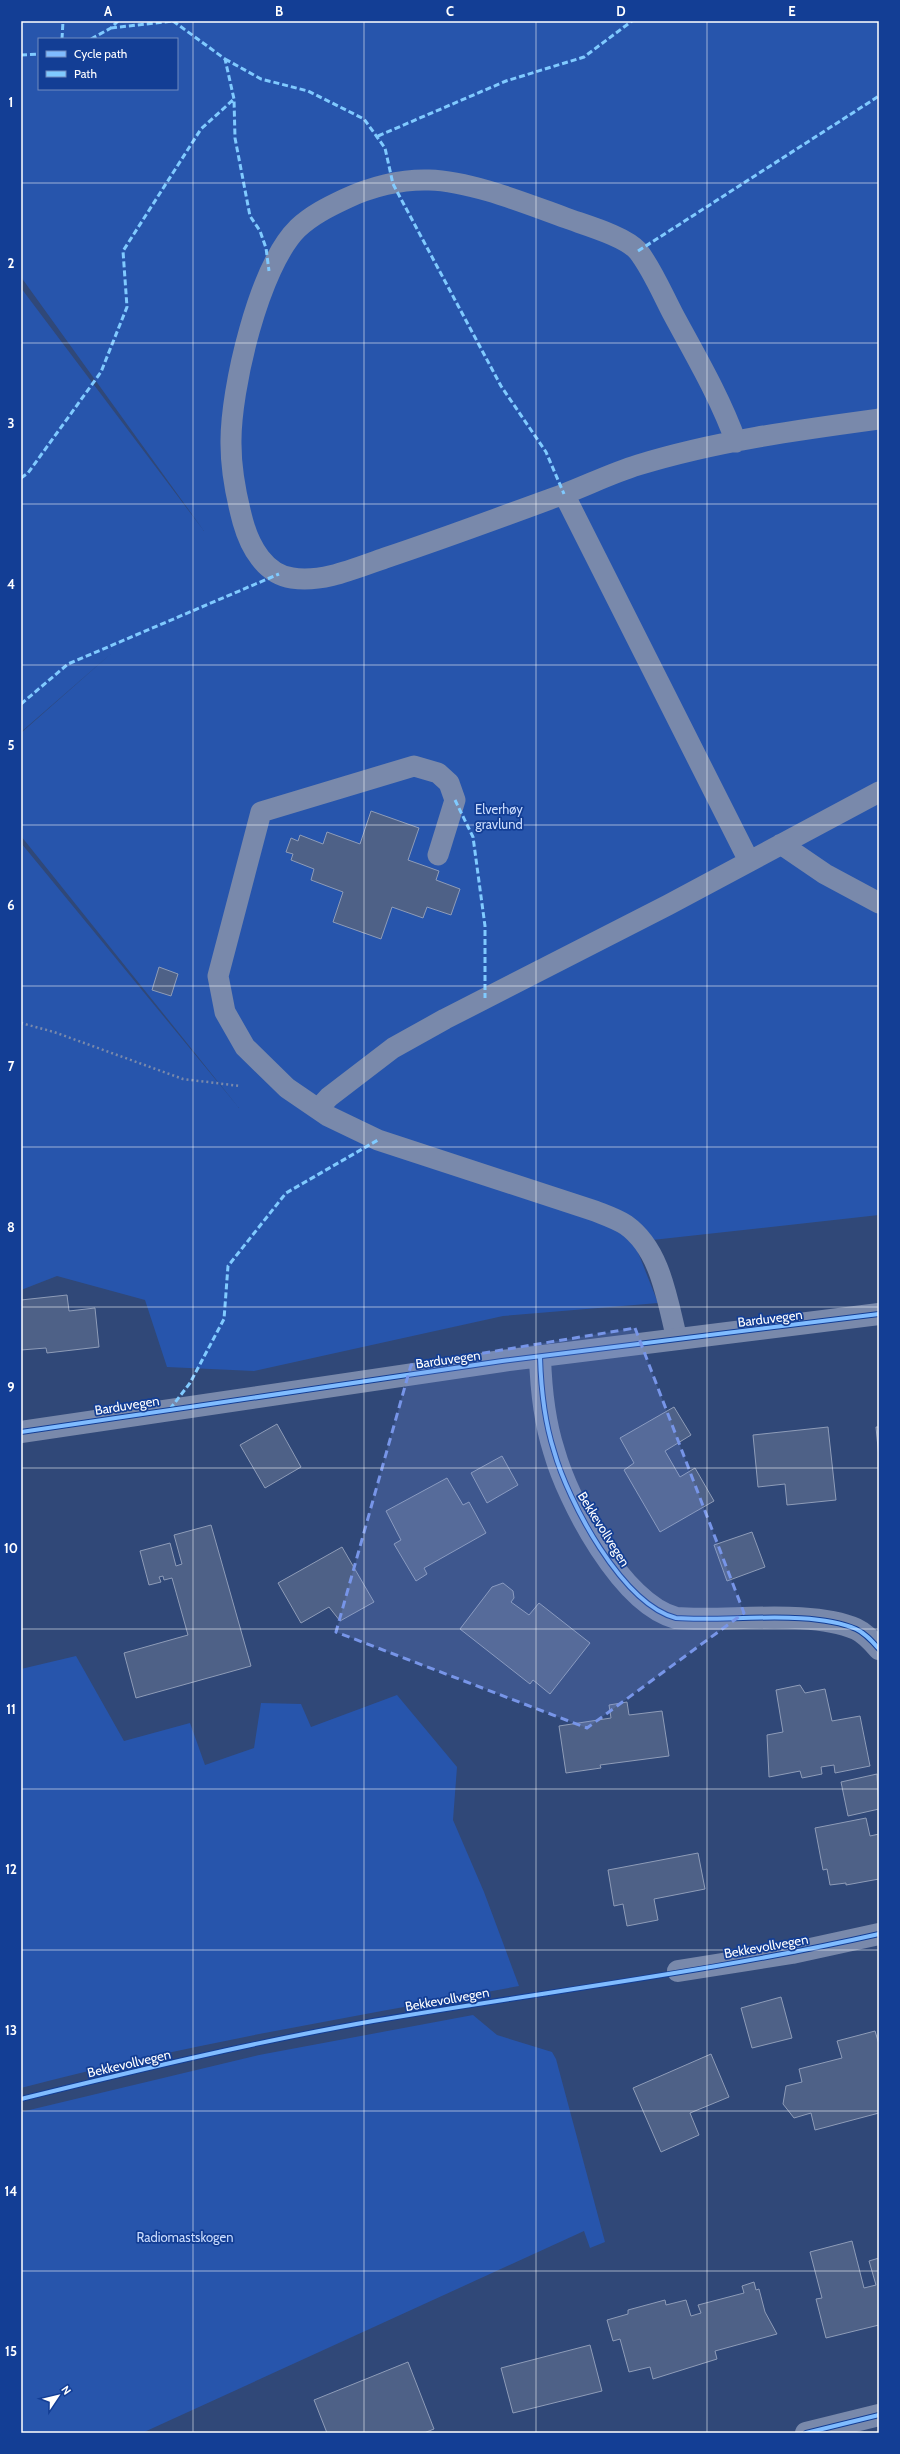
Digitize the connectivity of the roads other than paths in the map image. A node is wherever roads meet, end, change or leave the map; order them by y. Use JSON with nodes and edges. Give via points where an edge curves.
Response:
{"nodes":[{"id":1,"x":879,"y":420,"type":"edge"},
{"id":2,"x":736,"y":442,"type":"junction"},
{"id":3,"x":564,"y":494,"type":"junction"},
{"id":4,"x":879,"y":792,"type":"edge"},
{"id":5,"x":781,"y":844,"type":"junction"},
{"id":6,"x":438,"y":855,"type":"dead end"},
{"id":7,"x":749,"y":861,"type":"junction"},
{"id":8,"x":879,"y":903,"type":"edge"},
{"id":9,"x":318,"y":1109,"type":"junction"},
{"id":10,"x":879,"y":1314,"type":"edge"},
{"id":11,"x":677,"y":1339,"type":"junction"},
{"id":12,"x":540,"y":1357,"type":"junction"},
{"id":13,"x":21,"y":1432,"type":"edge"},
{"id":14,"x":879,"y":1649,"type":"edge"},
{"id":15,"x":879,"y":1934,"type":"edge"},
{"id":16,"x":678,"y":1971,"type":"dead end"},
{"id":17,"x":879,"y":2415,"type":"edge"},
{"id":18,"x":806,"y":2433,"type":"edge"}],
"edges":[{"from":1,"to":2,"type":"lane"},
{"from":2,"to":3,"type":"lane","via":[[676,454],[632,467]]},
{"from":2,"to":3,"type":"lane","via":[[713,389],[652,275],[638,251],[625,242],[527,204],[473,188],[430,180],[397,183],[354,195],[324,209],[298,229],[277,255],[260,297],[246,349],[231,428],[236,498],[253,548],[268,567],[287,578],[298,579],[341,573]]},
{"from":3,"to":7,"type":"lane"},
{"from":4,"to":5,"type":"lane"},
{"from":5,"to":7,"type":"lane"},
{"from":5,"to":8,"type":"lane","via":[[825,874]]},
{"from":6,"to":9,"type":"lane","via":[[455,800],[449,784],[438,773],[414,766],[261,812],[218,976],[225,1012],[245,1047],[287,1088]]},
{"from":7,"to":9,"type":"lane","via":[[400,1044],[329,1097]]},
{"from":9,"to":11,"type":"lane","via":[[378,1140],[595,1211],[626,1225],[647,1245],[659,1276]]},
{"from":10,"to":11,"type":"street","name":"Barduvegen"},
{"from":11,"to":12,"type":"street","name":"Barduvegen"},
{"from":12,"to":13,"type":"street","name":"Barduvegen","via":[[170,1408]]},
{"from":12,"to":14,"type":"street","name":"Bekkevollvegen","via":[[541,1394],[565,1484],[588,1527],[608,1557],[626,1583],[643,1601],[664,1615],[676,1618],[808,1619],[846,1625],[857,1630]]},
{"from":15,"to":16,"type":"street","name":"Bekkevollvegen"},
{"from":17,"to":18,"type":"street"}]}
